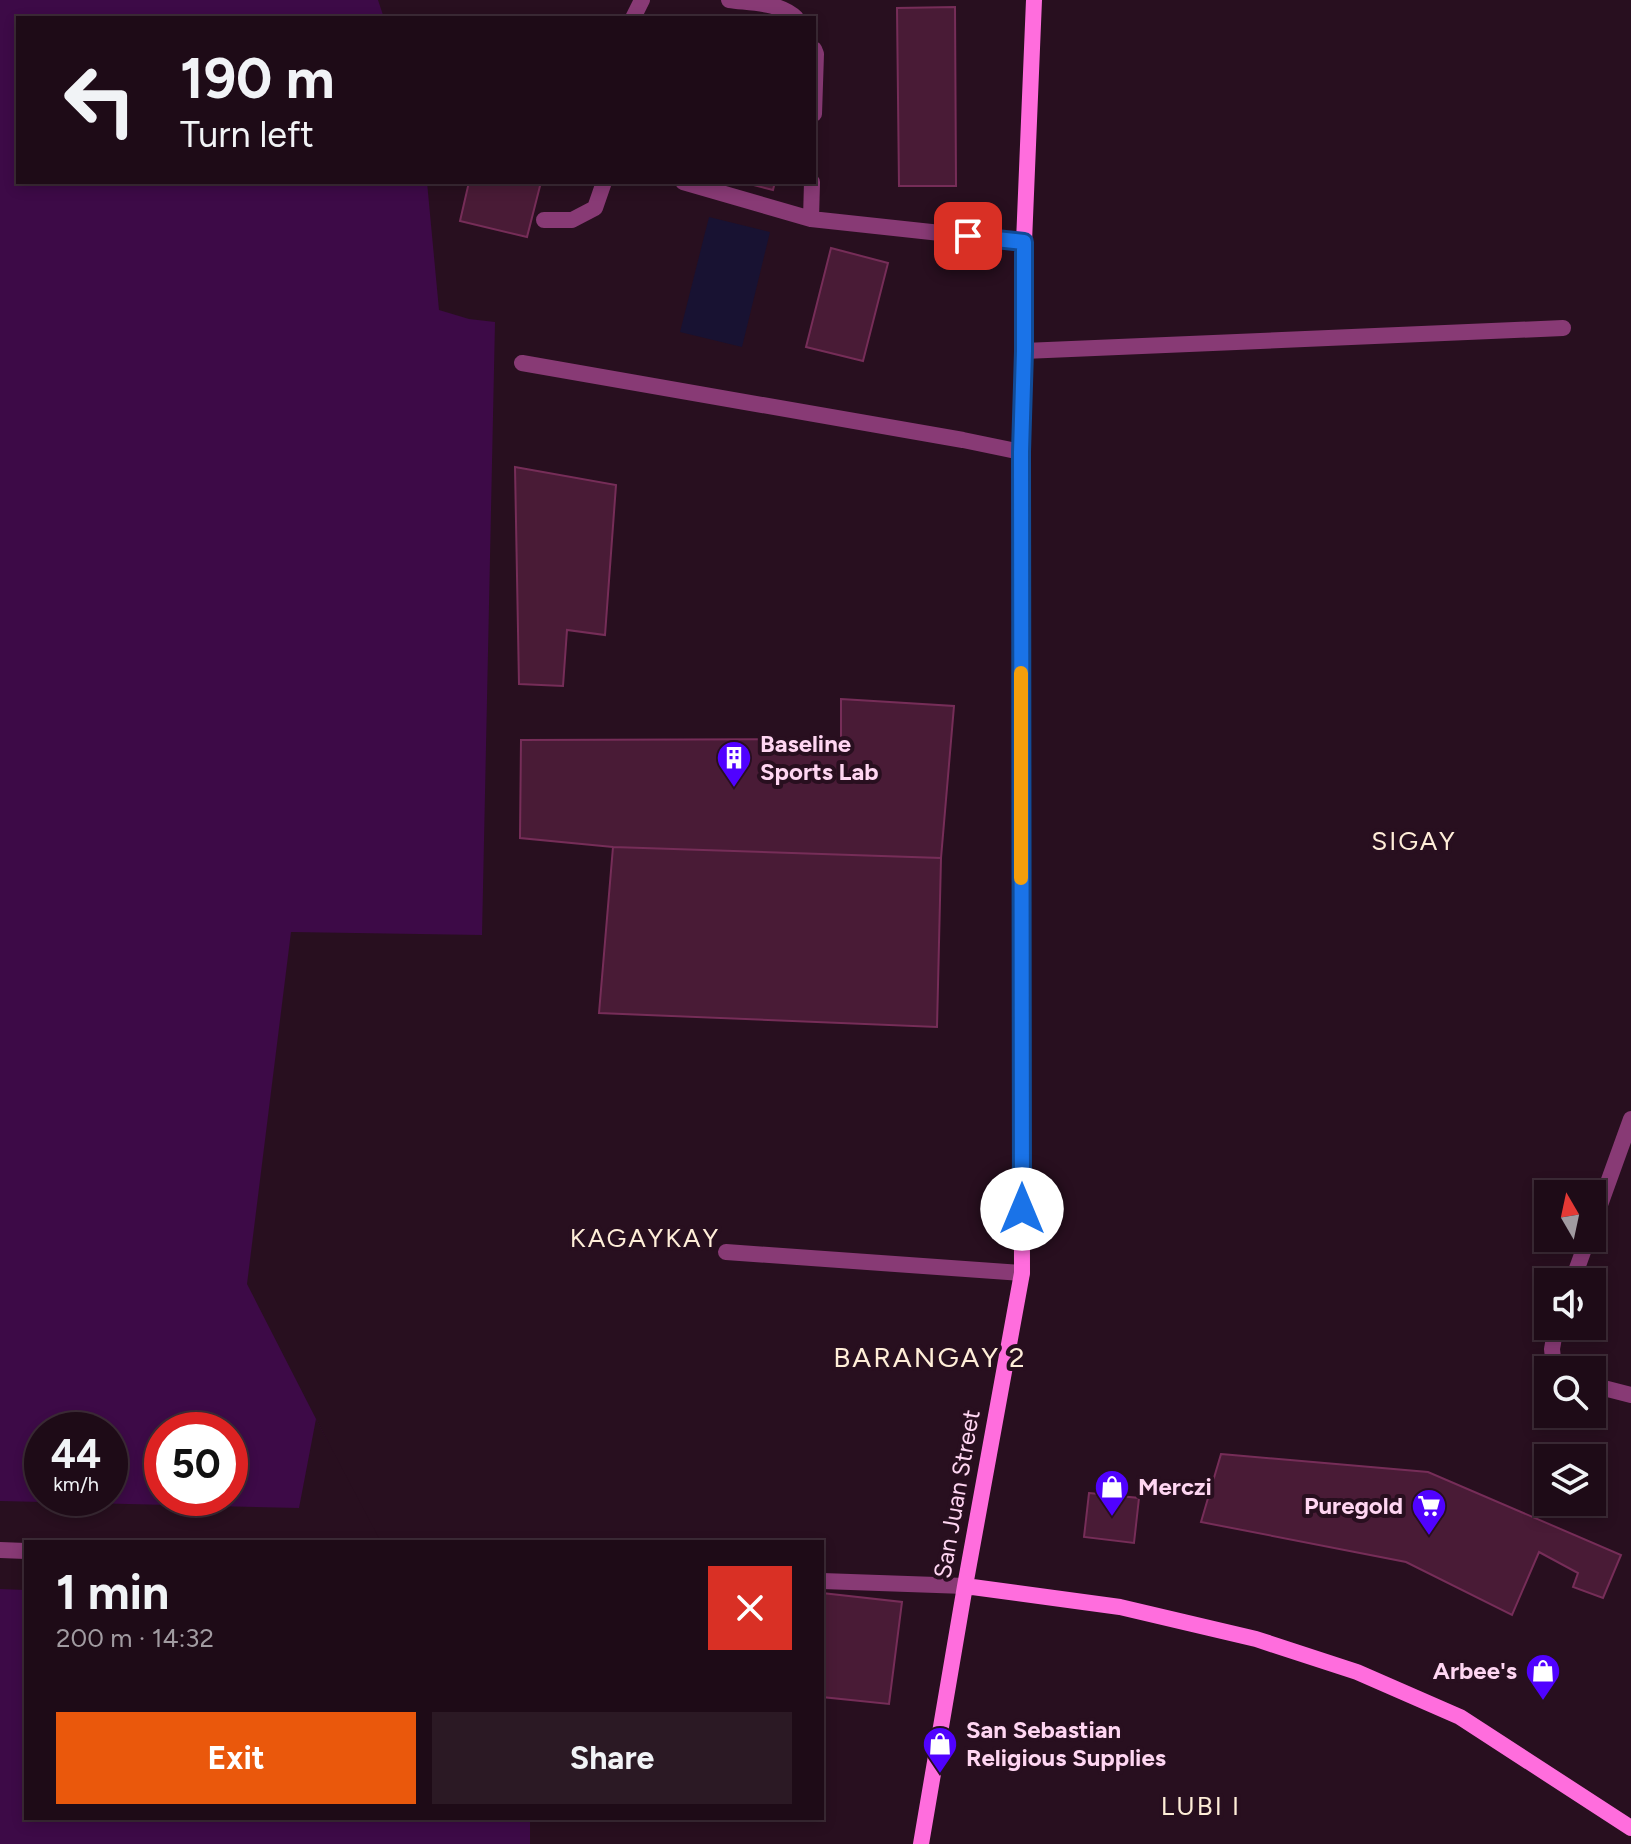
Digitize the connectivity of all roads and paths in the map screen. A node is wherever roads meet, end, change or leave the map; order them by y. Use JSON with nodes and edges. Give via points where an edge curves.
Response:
{"nodes":[{"id":1,"x":729,"y":0,"type":"edge"},
{"id":2,"x":1034,"y":0,"type":"edge"},
{"id":3,"x":794,"y":16,"type":"edge"},
{"id":4,"x":603,"y":184,"type":"edge"},
{"id":5,"x":690,"y":184,"type":"edge"},
{"id":6,"x":812,"y":184,"type":"edge"},
{"id":7,"x":811,"y":219,"type":"junction"},
{"id":8,"x":544,"y":220,"type":"dead end"},
{"id":9,"x":1024,"y":242,"type":"junction"},
{"id":10,"x":1563,"y":328,"type":"dead end"},
{"id":11,"x":1024,"y":351,"type":"junction"},
{"id":12,"x":522,"y":363,"type":"dead end"},
{"id":13,"x":1021,"y":452,"type":"junction"},
{"id":14,"x":1631,"y":1119,"type":"edge"},
{"id":15,"x":1606,"y":1188,"type":"edge"},
{"id":16,"x":726,"y":1252,"type":"dead end"},
{"id":17,"x":1022,"y":1273,"type":"junction"},
{"id":18,"x":1606,"y":1389,"type":"edge"},
{"id":19,"x":1631,"y":1395,"type":"edge"},
{"id":20,"x":0,"y":1550,"type":"edge"},
{"id":21,"x":24,"y":1551,"type":"edge"},
{"id":22,"x":824,"y":1581,"type":"edge"},
{"id":23,"x":965,"y":1586,"type":"junction"},
{"id":24,"x":1631,"y":1828,"type":"edge"},
{"id":25,"x":921,"y":1844,"type":"edge"}],
"edges":[{"from":1,"to":3,"type":"street","via":[[771,6]]},
{"from":2,"to":9,"type":"main road","name":"San Juan Street"},
{"from":4,"to":8,"type":"street","via":[[595,208],[572,220]]},
{"from":5,"to":7,"type":"street"},
{"from":6,"to":7,"type":"street"},
{"from":7,"to":9,"type":"street"},
{"from":9,"to":11,"type":"main road","name":"San Juan Street"},
{"from":10,"to":11,"type":"street"},
{"from":11,"to":13,"type":"main road","name":"San Juan Street"},
{"from":12,"to":13,"type":"street"},
{"from":13,"to":17,"type":"main road","name":"San Juan Street"},
{"from":14,"to":15,"type":"street"},
{"from":16,"to":17,"type":"street"},
{"from":17,"to":23,"type":"main road","name":"San Juan Street"},
{"from":18,"to":19,"type":"street"},
{"from":20,"to":21,"type":"street"},
{"from":22,"to":23,"type":"street"},
{"from":23,"to":24,"type":"main road","via":[[1120,1607],[1256,1639],[1357,1672],[1460,1717]]},
{"from":23,"to":25,"type":"main road","name":"San Juan Street"}]}
